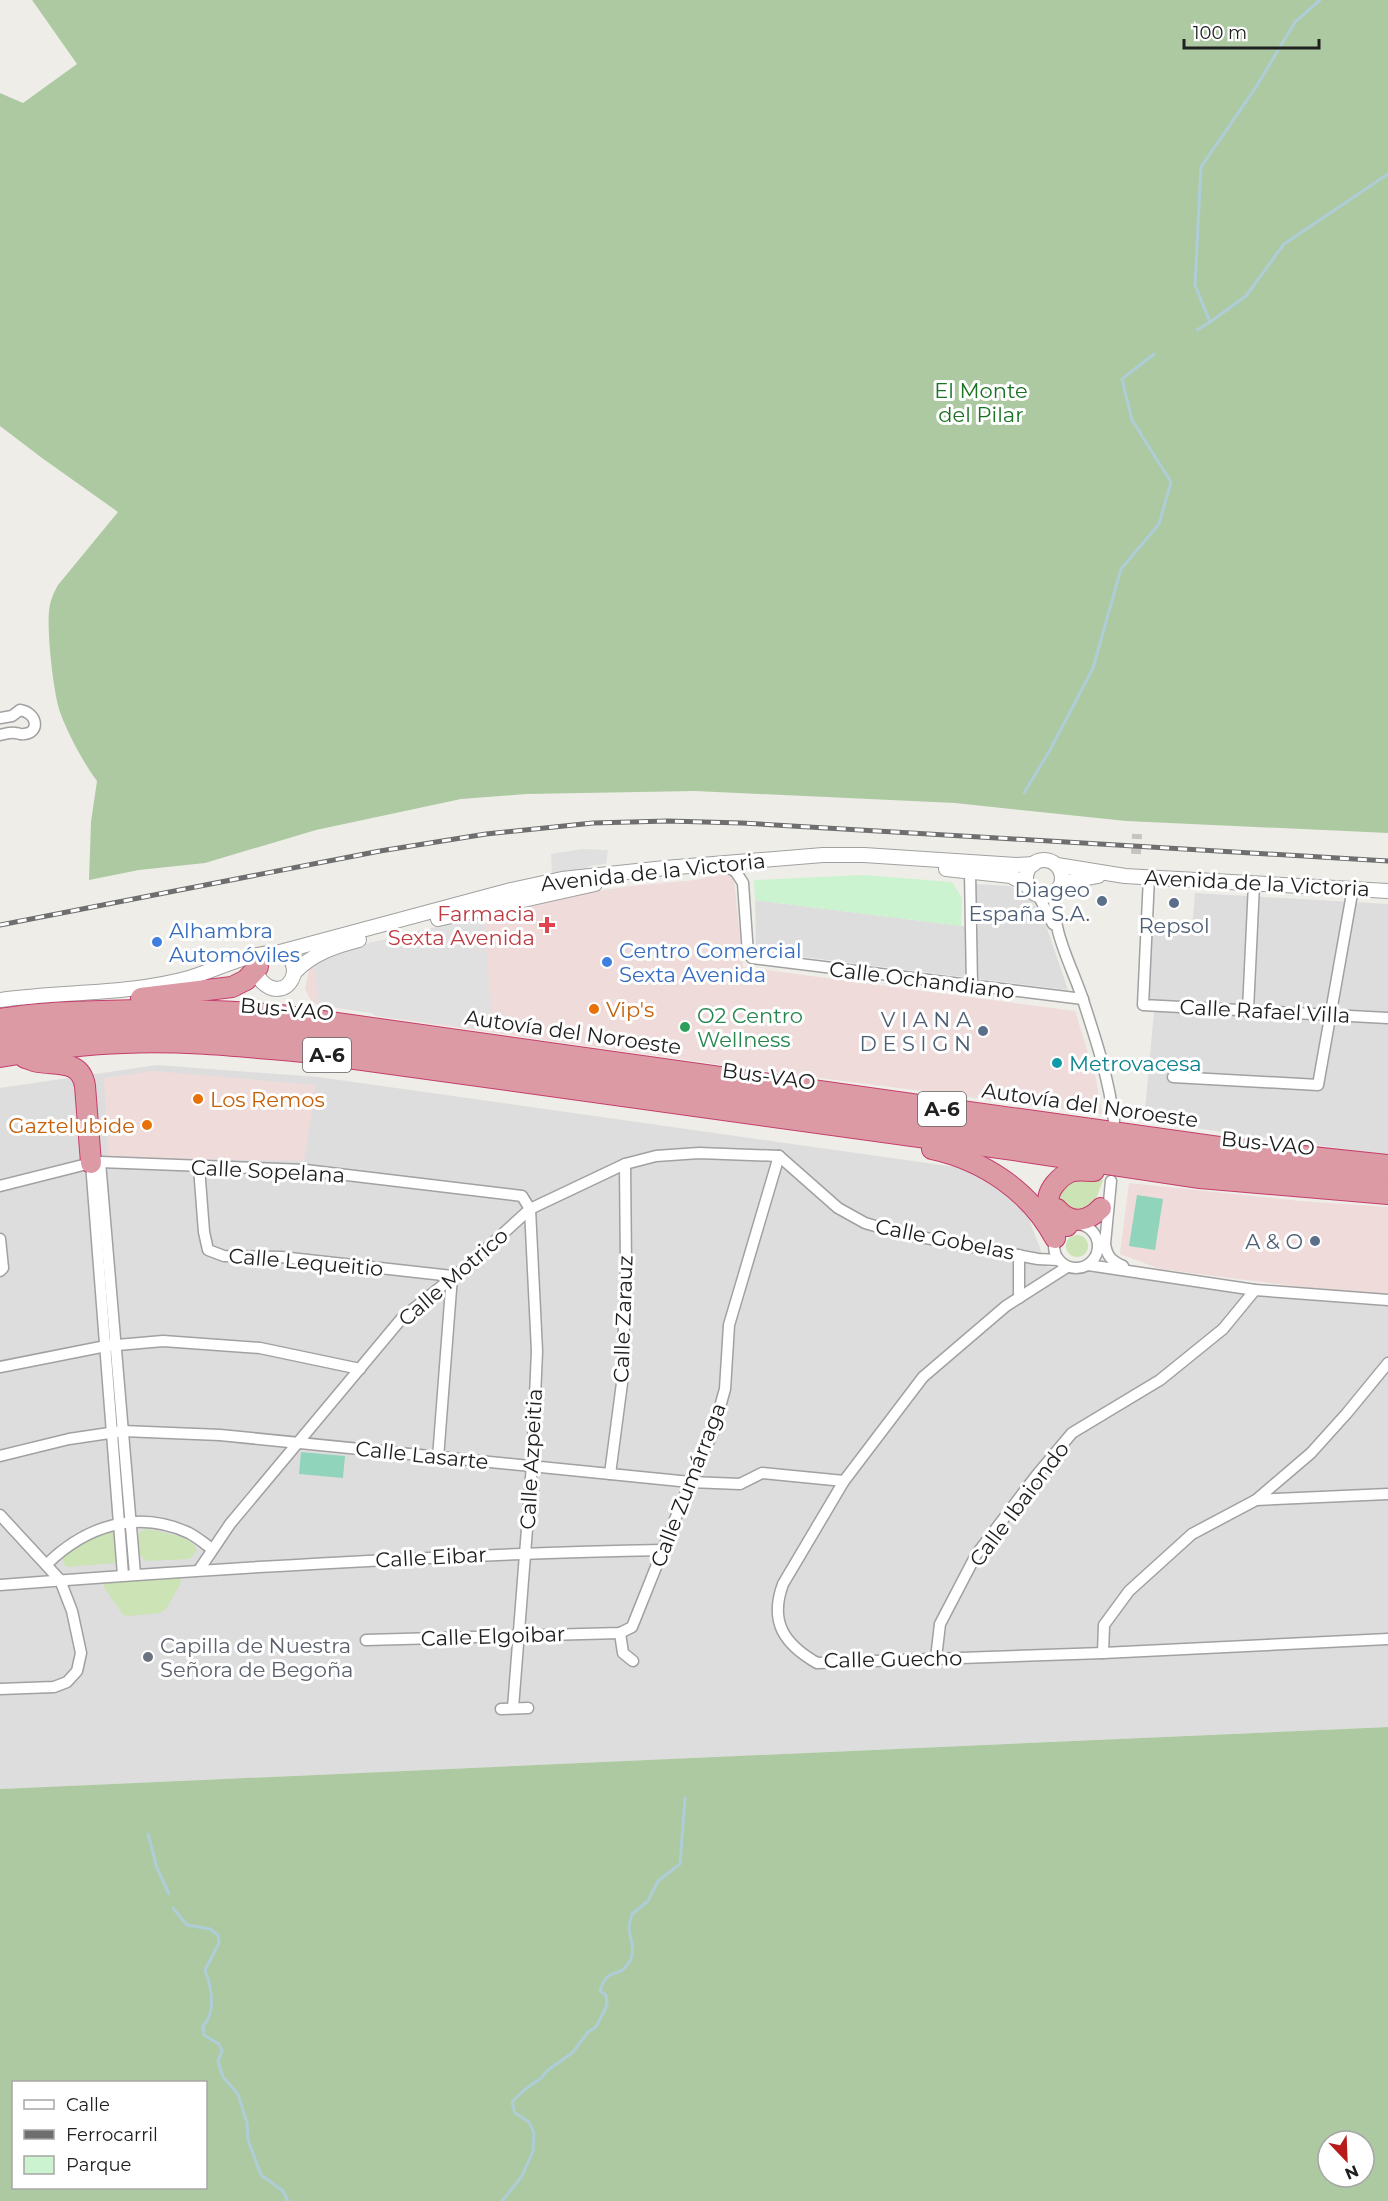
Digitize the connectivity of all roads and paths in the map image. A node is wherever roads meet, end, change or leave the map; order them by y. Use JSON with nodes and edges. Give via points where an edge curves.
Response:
{"nodes":[{"id":1,"x":0,"y":718,"type":"edge"},
{"id":2,"x":0,"y":735,"type":"edge"},
{"id":3,"x":1034,"y":864,"type":"junction"},
{"id":4,"x":1057,"y":865,"type":"junction"},
{"id":5,"x":728,"y":867,"type":"junction"},
{"id":6,"x":970,"y":872,"type":"junction"},
{"id":7,"x":1125,"y":876,"type":"junction"},
{"id":8,"x":1149,"y":877,"type":"junction"},
{"id":9,"x":1254,"y":884,"type":"junction"},
{"id":10,"x":1059,"y":888,"type":"junction"},
{"id":11,"x":1353,"y":888,"type":"junction"},
{"id":12,"x":1033,"y":891,"type":"junction"},
{"id":13,"x":1388,"y":891,"type":"edge"},
{"id":14,"x":1061,"y":938,"type":"junction"},
{"id":15,"x":264,"y":963,"type":"junction"},
{"id":16,"x":223,"y":967,"type":"junction"},
{"id":17,"x":295,"y":972,"type":"junction"},
{"id":18,"x":972,"y":986,"type":"junction"},
{"id":19,"x":1083,"y":999,"type":"junction"},
{"id":20,"x":0,"y":1000,"type":"edge"},
{"id":21,"x":1248,"y":1010,"type":"junction"},
{"id":22,"x":62,"y":1012,"type":"junction"},
{"id":23,"x":1331,"y":1014,"type":"junction"},
{"id":24,"x":1388,"y":1018,"type":"edge"},
{"id":25,"x":0,"y":1019,"type":"edge"},
{"id":26,"x":0,"y":1037,"type":"edge"},
{"id":27,"x":7,"y":1055,"type":"edge"},
{"id":28,"x":1173,"y":1077,"type":"dead end"},
{"id":29,"x":1114,"y":1121,"type":"dead end"},
{"id":30,"x":888,"y":1133,"type":"junction"},
{"id":31,"x":779,"y":1156,"type":"junction"},
{"id":32,"x":96,"y":1162,"type":"junction"},
{"id":33,"x":625,"y":1164,"type":"junction"},
{"id":34,"x":1388,"y":1165,"type":"edge"},
{"id":35,"x":199,"y":1167,"type":"junction"},
{"id":36,"x":1124,"y":1168,"type":"junction"},
{"id":37,"x":1388,"y":1180,"type":"edge"},
{"id":38,"x":1056,"y":1183,"type":"junction"},
{"id":39,"x":0,"y":1186,"type":"edge"},
{"id":40,"x":1388,"y":1194,"type":"edge"},
{"id":41,"x":1105,"y":1204,"type":"junction"},
{"id":42,"x":530,"y":1209,"type":"junction"},
{"id":43,"x":1066,"y":1234,"type":"junction"},
{"id":44,"x":0,"y":1239,"type":"edge"},
{"id":45,"x":1097,"y":1247,"type":"junction"},
{"id":46,"x":1023,"y":1255,"type":"junction"},
{"id":47,"x":1062,"y":1263,"type":"junction"},
{"id":48,"x":1088,"y":1265,"type":"junction"},
{"id":49,"x":1118,"y":1269,"type":"junction"},
{"id":50,"x":0,"y":1270,"type":"edge"},
{"id":51,"x":1134,"y":1271,"type":"junction"},
{"id":52,"x":452,"y":1276,"type":"junction"},
{"id":53,"x":1255,"y":1290,"type":"junction"},
{"id":54,"x":1019,"y":1298,"type":"junction"},
{"id":55,"x":1388,"y":1300,"type":"edge"},
{"id":56,"x":111,"y":1346,"type":"junction"},
{"id":57,"x":1388,"y":1363,"type":"edge"},
{"id":58,"x":0,"y":1367,"type":"edge"},
{"id":59,"x":360,"y":1369,"type":"junction"},
{"id":60,"x":118,"y":1432,"type":"junction"},
{"id":61,"x":299,"y":1442,"type":"junction"},
{"id":62,"x":0,"y":1456,"type":"edge"},
{"id":63,"x":438,"y":1458,"type":"junction"},
{"id":64,"x":532,"y":1465,"type":"junction"},
{"id":65,"x":610,"y":1474,"type":"junction"},
{"id":66,"x":844,"y":1481,"type":"junction"},
{"id":67,"x":690,"y":1482,"type":"junction"},
{"id":68,"x":1388,"y":1494,"type":"edge"},
{"id":69,"x":1256,"y":1500,"type":"junction"},
{"id":70,"x":0,"y":1515,"type":"edge"},
{"id":71,"x":125,"y":1523,"type":"junction"},
{"id":72,"x":212,"y":1549,"type":"junction"},
{"id":73,"x":663,"y":1550,"type":"junction"},
{"id":74,"x":526,"y":1552,"type":"junction"},
{"id":75,"x":47,"y":1564,"type":"junction"},
{"id":76,"x":199,"y":1570,"type":"junction"},
{"id":77,"x":129,"y":1575,"type":"junction"},
{"id":78,"x":60,"y":1580,"type":"junction"},
{"id":79,"x":0,"y":1585,"type":"edge"},
{"id":80,"x":620,"y":1633,"type":"junction"},
{"id":81,"x":519,"y":1634,"type":"junction"},
{"id":82,"x":1388,"y":1639,"type":"edge"},
{"id":83,"x":366,"y":1640,"type":"dead end"},
{"id":84,"x":1103,"y":1653,"type":"junction"},
{"id":85,"x":936,"y":1658,"type":"junction"},
{"id":86,"x":633,"y":1661,"type":"dead end"},
{"id":87,"x":0,"y":1689,"type":"edge"},
{"id":88,"x":513,"y":1708,"type":"junction"},
{"id":89,"x":528,"y":1708,"type":"dead end"},
{"id":90,"x":501,"y":1709,"type":"dead end"}],
"edges":[{"from":1,"to":2,"type":"street","via":[[20,710],[29,712],[35,726],[23,735]]},
{"from":3,"to":4,"type":"street","via":[[1043,860]]},
{"from":3,"to":12,"type":"street","via":[[1027,873]]},
{"from":3,"to":15,"type":"street","name":"Avenida de la Victoria","via":[[823,855],[562,879],[511,890]]},
{"from":4,"to":7,"type":"street","name":"Avenida de la Victoria"},
{"from":4,"to":10,"type":"street","via":[[1062,873]]},
{"from":5,"to":6,"type":"street","name":"Avenida de la Victoria","via":[[831,862]]},
{"from":5,"to":17,"type":"street","name":"Avenida de la Victoria","via":[[590,884],[434,920],[340,945],[311,957]]},
{"from":5,"to":18,"type":"street","name":"Calle Ochandiano","via":[[743,883],[748,954],[752,958]]},
{"from":6,"to":12,"type":"street","name":"Avenida de la Victoria","via":[[1011,876]]},
{"from":6,"to":18,"type":"street"},
{"from":7,"to":8,"type":"street","name":"Avenida de la Victoria"},
{"from":7,"to":10,"type":"street","name":"Avenida de la Victoria","via":[[1100,876]]},
{"from":8,"to":9,"type":"street","name":"Avenida de la Victoria"},
{"from":8,"to":21,"type":"street","name":"Calle Rafael Villa","via":[[1143,1005]]},
{"from":9,"to":11,"type":"street","name":"Avenida de la Victoria"},
{"from":9,"to":21,"type":"street"},
{"from":10,"to":12,"type":"street","via":[[1047,897]]},
{"from":10,"to":14,"type":"street","via":[[1053,907]]},
{"from":11,"to":13,"type":"street","name":"Avenida de la Victoria"},
{"from":11,"to":23,"type":"street"},
{"from":12,"to":14,"type":"street"},
{"from":14,"to":19,"type":"street"},
{"from":15,"to":16,"type":"street","name":"Avenida de la Victoria"},
{"from":15,"to":16,"type":"street","name":"Avenida de la Victoria","via":[[247,957]]},
{"from":15,"to":17,"type":"street","via":[[289,957]]},
{"from":15,"to":17,"type":"street","via":[[260,979],[268,987],[280,988],[290,983]]},
{"from":15,"to":22,"type":"highway","via":[[239,984],[225,988],[83,1003]]},
{"from":16,"to":20,"type":"street","name":"Avenida de la Victoria","via":[[169,983]]},
{"from":18,"to":19,"type":"street","name":"Calle Ochandiano"},
{"from":19,"to":29,"type":"street","via":[[1106,1072]]},
{"from":21,"to":23,"type":"street","name":"Calle Rafael Villa"},
{"from":22,"to":25,"type":"highway","name":"Autovía del Noroeste","number":"A-6"},
{"from":22,"to":34,"type":"highway","name":"Autovía del Noroeste","number":"A-6","via":[[148,1009],[289,1016],[1207,1146]]},
{"from":23,"to":24,"type":"street","name":"Calle Rafael Villa"},
{"from":23,"to":28,"type":"street","via":[[1318,1085]]},
{"from":26,"to":37,"type":"highway","name":"Bus-VAO","via":[[155,1025],[316,1034],[1195,1160]]},
{"from":27,"to":30,"type":"highway","number":"A-6","via":[[126,1043],[273,1049]]},
{"from":27,"to":32,"type":"highway","via":[[62,1063],[82,1074]]},
{"from":30,"to":36,"type":"highway","number":"A-6"},
{"from":30,"to":43,"type":"highway","via":[[902,1144],[973,1161],[1004,1179],[1050,1227]]},
{"from":31,"to":33,"type":"street","name":"Calle Motrico","via":[[699,1153],[656,1156]]},
{"from":31,"to":46,"type":"street","name":"Calle Gobelas","via":[[838,1208],[865,1223],[899,1233]]},
{"from":31,"to":67,"type":"street","name":"Calle Zumárraga","via":[[729,1325],[726,1389],[713,1432]]},
{"from":32,"to":35,"type":"street","name":"Calle Sopelana"},
{"from":32,"to":39,"type":"street","name":"Calle Sopelana"},
{"from":32,"to":56,"type":"street"},
{"from":33,"to":42,"type":"street","name":"Calle Motrico"},
{"from":33,"to":65,"type":"street","name":"Calle Zarauz","via":[[622,1383]]},
{"from":35,"to":42,"type":"street","name":"Calle Sopelana","via":[[305,1170],[522,1196]]},
{"from":35,"to":52,"type":"street","name":"Calle Lequeitio","via":[[208,1250],[224,1256],[281,1257]]},
{"from":36,"to":38,"type":"highway","via":[[1071,1172]]},
{"from":36,"to":40,"type":"highway","number":"A-6"},
{"from":38,"to":41,"type":"highway","via":[[1054,1204],[1066,1217],[1087,1219]]},
{"from":38,"to":43,"type":"highway","via":[[1050,1189],[1048,1203]]},
{"from":41,"to":43,"type":"street","via":[[1096,1221]]},
{"from":41,"to":45,"type":"street"},
{"from":41,"to":51,"type":"street","via":[[1106,1254]]},
{"from":42,"to":52,"type":"street","name":"Calle Motrico"},
{"from":42,"to":64,"type":"street","name":"Calle Azpeitia","via":[[537,1351]]},
{"from":43,"to":45,"type":"street","via":[[1092,1231]]},
{"from":43,"to":46,"type":"street","name":"Calle Gobelas","via":[[1045,1254]]},
{"from":43,"to":47,"type":"street"},
{"from":44,"to":50,"type":"street"},
{"from":45,"to":48,"type":"street"},
{"from":45,"to":49,"type":"street","via":[[1104,1261]]},
{"from":46,"to":47,"type":"street","name":"Calle Gobelas"},
{"from":46,"to":54,"type":"street"},
{"from":47,"to":48,"type":"street","via":[[1081,1268]]},
{"from":47,"to":54,"type":"street","name":"Calle Guecho"},
{"from":48,"to":49,"type":"street"},
{"from":49,"to":51,"type":"street"},
{"from":51,"to":53,"type":"street"},
{"from":52,"to":59,"type":"street","name":"Calle Motrico","via":[[402,1318]]},
{"from":52,"to":63,"type":"street"},
{"from":53,"to":55,"type":"street"},
{"from":53,"to":85,"type":"street","name":"Calle Ibaiondo","via":[[1223,1329],[1160,1380],[1072,1433],[976,1555],[940,1624]]},
{"from":54,"to":66,"type":"street","name":"Calle Guecho","via":[[922,1377]]},
{"from":56,"to":58,"type":"street"},
{"from":56,"to":59,"type":"street","via":[[163,1341],[260,1348]]},
{"from":56,"to":60,"type":"street"},
{"from":57,"to":69,"type":"street","via":[[1311,1453]]},
{"from":59,"to":61,"type":"street","name":"Calle Motrico"},
{"from":60,"to":61,"type":"street","name":"Calle Lasarte"},
{"from":60,"to":62,"type":"street","name":"Calle Lasarte"},
{"from":60,"to":71,"type":"street"},
{"from":61,"to":63,"type":"street","name":"Calle Lasarte"},
{"from":61,"to":72,"type":"street","name":"Calle Motrico"},
{"from":63,"to":64,"type":"street","name":"Calle Lasarte"},
{"from":64,"to":65,"type":"street","name":"Calle Lasarte"},
{"from":64,"to":74,"type":"street","name":"Calle Azpeitia"},
{"from":65,"to":67,"type":"street","name":"Calle Lasarte"},
{"from":66,"to":67,"type":"street","name":"Calle Lasarte","via":[[762,1473],[740,1484]]},
{"from":66,"to":85,"type":"street","name":"Calle Guecho","via":[[783,1584],[777,1612],[780,1628],[789,1642],[817,1663]]},
{"from":67,"to":73,"type":"street","name":"Calle Zumárraga"},
{"from":68,"to":69,"type":"street"},
{"from":69,"to":84,"type":"street","via":[[1192,1534],[1129,1591],[1104,1626]]},
{"from":70,"to":75,"type":"street"},
{"from":71,"to":72,"type":"street","via":[[170,1526]]},
{"from":71,"to":75,"type":"street","via":[[81,1536]]},
{"from":71,"to":77,"type":"street"},
{"from":72,"to":76,"type":"street","name":"Calle Motrico"},
{"from":73,"to":74,"type":"street","name":"Calle Eibar"},
{"from":73,"to":80,"type":"street","name":"Calle Zumárraga","via":[[632,1627]]},
{"from":74,"to":76,"type":"street","name":"Calle Eibar"},
{"from":74,"to":81,"type":"street","name":"Calle Azpeitia"},
{"from":75,"to":78,"type":"street"},
{"from":76,"to":77,"type":"street","name":"Calle Eibar"},
{"from":77,"to":78,"type":"street","name":"Calle Eibar"},
{"from":78,"to":79,"type":"street","name":"Calle Eibar"},
{"from":78,"to":87,"type":"street","via":[[81,1653],[77,1671],[67,1682],[54,1687]]},
{"from":80,"to":81,"type":"street","name":"Calle Elgoibar"},
{"from":80,"to":86,"type":"street","via":[[623,1653]]},
{"from":81,"to":83,"type":"street","name":"Calle Elgoibar"},
{"from":81,"to":88,"type":"street","name":"Calle Azpeitia"},
{"from":82,"to":84,"type":"street","name":"Calle Guecho"},
{"from":84,"to":85,"type":"street","name":"Calle Guecho"},
{"from":88,"to":89,"type":"street"},
{"from":88,"to":90,"type":"street"}]}
